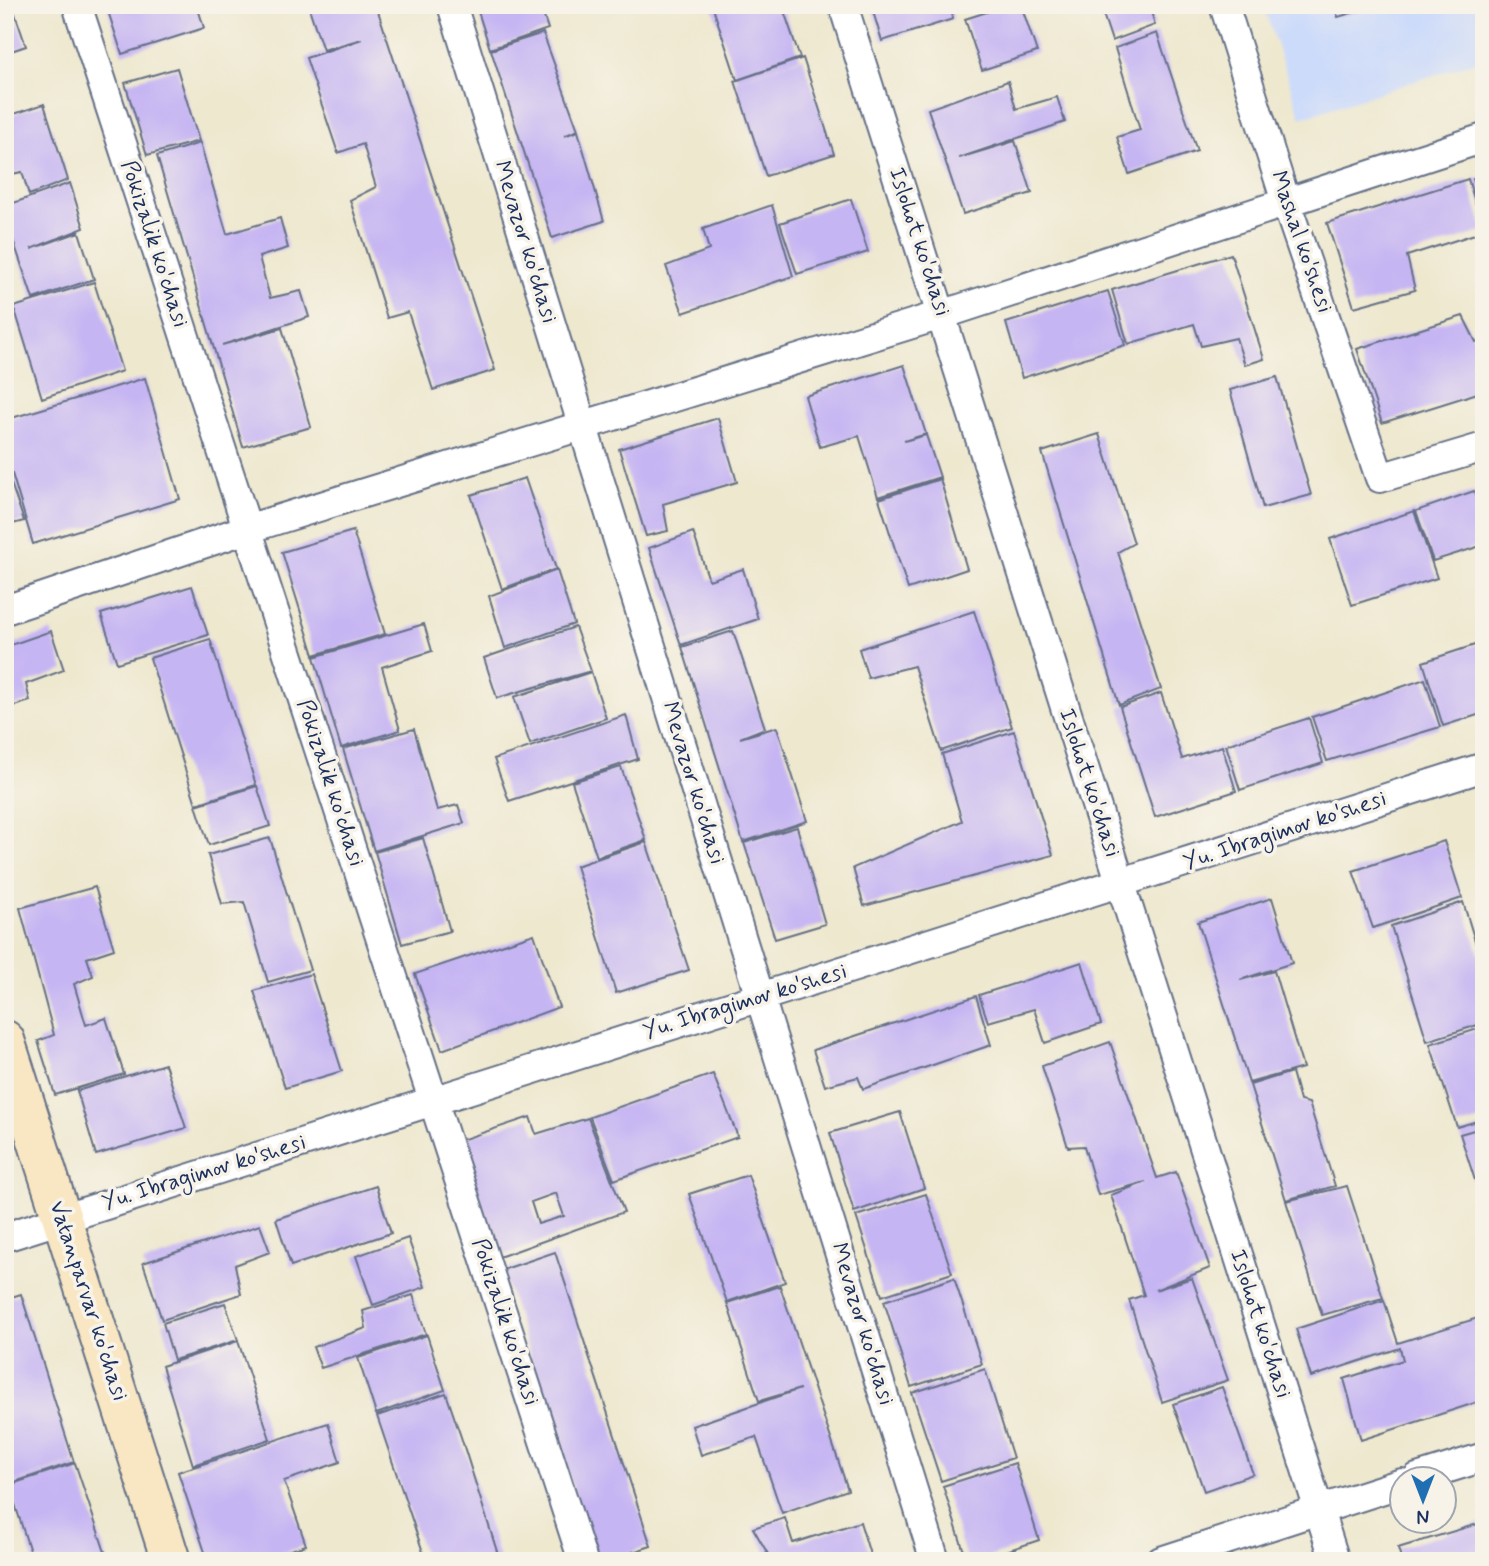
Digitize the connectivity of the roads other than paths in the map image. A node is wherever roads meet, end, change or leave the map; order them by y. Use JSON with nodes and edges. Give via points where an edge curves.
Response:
{"nodes":[{"id":1,"x":77,"y":5,"type":"edge"},
{"id":2,"x":452,"y":5,"type":"edge"},
{"id":3,"x":844,"y":5,"type":"edge"},
{"id":4,"x":1224,"y":5,"type":"edge"},
{"id":5,"x":1484,"y":138,"type":"edge"},
{"id":6,"x":1286,"y":202,"type":"junction"},
{"id":7,"x":941,"y":314,"type":"junction"},
{"id":8,"x":582,"y":425,"type":"junction"},
{"id":9,"x":1484,"y":447,"type":"edge"},
{"id":10,"x":247,"y":529,"type":"junction"},
{"id":11,"x":5,"y":610,"type":"edge"},
{"id":12,"x":1484,"y":767,"type":"edge"},
{"id":13,"x":1121,"y":884,"type":"junction"},
{"id":14,"x":760,"y":997,"type":"junction"},
{"id":15,"x":5,"y":1040,"type":"edge"},
{"id":16,"x":433,"y":1100,"type":"junction"},
{"id":17,"x":61,"y":1217,"type":"junction"},
{"id":18,"x":5,"y":1237,"type":"edge"},
{"id":19,"x":1484,"y":1457,"type":"edge"},
{"id":20,"x":1458,"y":1466,"type":"edge"},
{"id":21,"x":1388,"y":1488,"type":"edge"},
{"id":22,"x":1319,"y":1510,"type":"junction"},
{"id":23,"x":171,"y":1561,"type":"edge"},
{"id":24,"x":583,"y":1561,"type":"edge"},
{"id":25,"x":935,"y":1561,"type":"edge"},
{"id":26,"x":1161,"y":1561,"type":"edge"},
{"id":27,"x":1335,"y":1561,"type":"edge"}],
"edges":[{"from":1,"to":10,"type":"street","name":"Pokizalik ko'chasi"},
{"from":2,"to":8,"type":"street","name":"Mevazor ko'chasi"},
{"from":3,"to":7,"type":"street","name":"Islohot ko'chasi"},
{"from":4,"to":6,"type":"street","name":"Mashal ko'shesi"},
{"from":5,"to":6,"type":"street"},
{"from":6,"to":7,"type":"street"},
{"from":6,"to":9,"type":"street","name":"Mashal ko'shesi","via":[[1380,478]]},
{"from":7,"to":8,"type":"street"},
{"from":7,"to":13,"type":"street","name":"Islohot ko'chasi"},
{"from":8,"to":10,"type":"street"},
{"from":8,"to":14,"type":"street","name":"Mevazor ko'chasi"},
{"from":10,"to":11,"type":"street"},
{"from":10,"to":16,"type":"street","name":"Pokizalik ko'chasi"},
{"from":12,"to":13,"type":"street","name":"Yu. Ibragimov ko'shesi"},
{"from":13,"to":14,"type":"street","name":"Yu. Ibragimov ko'shesi"},
{"from":13,"to":22,"type":"street","name":"Islohot ko'chasi"},
{"from":14,"to":16,"type":"street","name":"Yu. Ibragimov ko'shesi"},
{"from":14,"to":25,"type":"street","name":"Mevazor ko'chasi"},
{"from":15,"to":17,"type":"street","name":"Vatanparvar ko'chasi"},
{"from":16,"to":17,"type":"street","name":"Yu. Ibragimov ko'shesi"},
{"from":16,"to":24,"type":"street","name":"Pokizalik ko'chasi"},
{"from":17,"to":18,"type":"street","name":"Yu. Ibragimov ko'shesi"},
{"from":17,"to":23,"type":"street","name":"Vatanparvar ko'chasi"},
{"from":19,"to":20,"type":"street"},
{"from":21,"to":22,"type":"street"},
{"from":22,"to":26,"type":"street"},
{"from":22,"to":27,"type":"street","name":"Islohot ko'chasi"}]}
